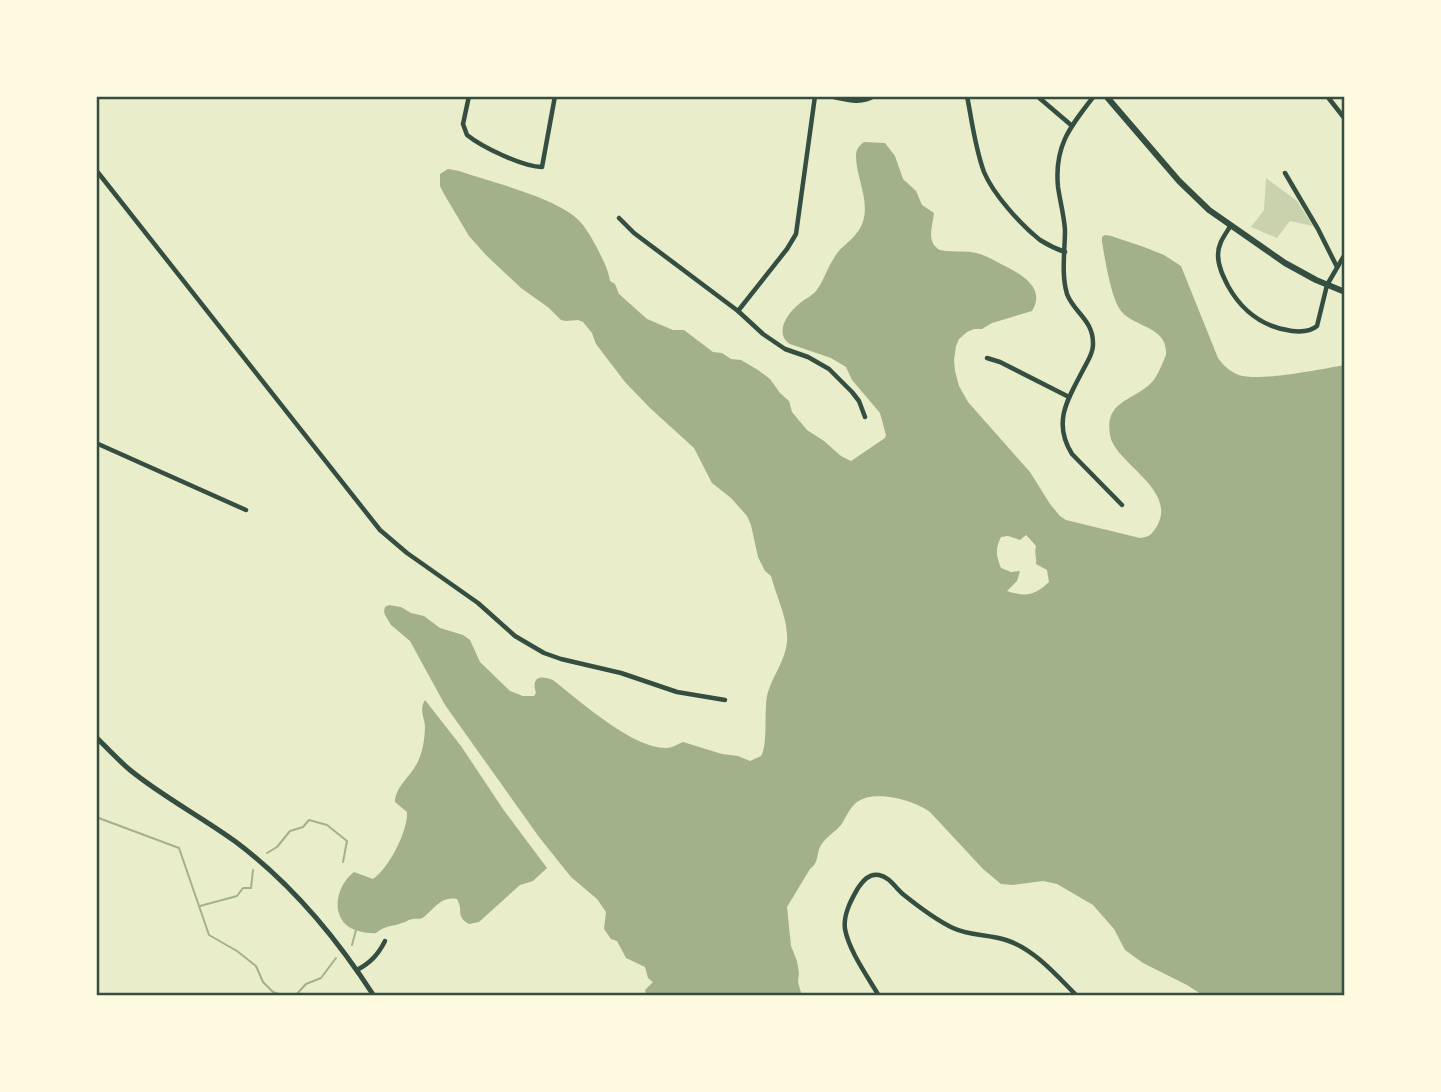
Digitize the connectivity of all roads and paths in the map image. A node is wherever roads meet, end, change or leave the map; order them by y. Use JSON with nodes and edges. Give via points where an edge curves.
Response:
{"nodes":[{"id":1,"x":469,"y":96,"type":"edge"},
{"id":2,"x":555,"y":96,"type":"edge"},
{"id":3,"x":815,"y":96,"type":"edge"},
{"id":4,"x":829,"y":96,"type":"edge"},
{"id":5,"x":874,"y":96,"type":"edge"},
{"id":6,"x":967,"y":96,"type":"edge"},
{"id":7,"x":1037,"y":96,"type":"edge"},
{"id":8,"x":1094,"y":96,"type":"edge"},
{"id":9,"x":1106,"y":96,"type":"edge"},
{"id":10,"x":1327,"y":96,"type":"edge"},
{"id":11,"x":1345,"y":119,"type":"edge"},
{"id":12,"x":1071,"y":125,"type":"junction"},
{"id":13,"x":96,"y":170,"type":"edge"},
{"id":14,"x":1285,"y":173,"type":"dead end"},
{"id":15,"x":619,"y":218,"type":"dead end"},
{"id":16,"x":1231,"y":225,"type":"junction"},
{"id":17,"x":1065,"y":252,"type":"junction"},
{"id":18,"x":1345,"y":254,"type":"edge"},
{"id":19,"x":1337,"y":267,"type":"junction"},
{"id":20,"x":1327,"y":285,"type":"junction"},
{"id":21,"x":1345,"y":292,"type":"edge"},
{"id":22,"x":738,"y":310,"type":"junction"},
{"id":23,"x":987,"y":358,"type":"dead end"},
{"id":24,"x":1069,"y":397,"type":"junction"},
{"id":25,"x":865,"y":417,"type":"dead end"},
{"id":26,"x":96,"y":443,"type":"edge"},
{"id":27,"x":1122,"y":505,"type":"dead end"},
{"id":28,"x":246,"y":510,"type":"dead end"},
{"id":29,"x":725,"y":700,"type":"dead end"},
{"id":30,"x":96,"y":737,"type":"edge"},
{"id":31,"x":385,"y":941,"type":"dead end"},
{"id":32,"x":357,"y":970,"type":"junction"},
{"id":33,"x":374,"y":996,"type":"edge"},
{"id":34,"x":879,"y":996,"type":"edge"},
{"id":35,"x":1077,"y":996,"type":"edge"}],
"edges":[{"from":1,"to":2,"type":"street","via":[[464,130],[470,138],[542,167]]},
{"from":3,"to":22,"type":"street","via":[[796,234]]},
{"from":4,"to":5,"type":"street","via":[[851,101]]},
{"from":6,"to":17,"type":"street","via":[[989,182],[1039,239]]},
{"from":7,"to":12,"type":"street"},
{"from":8,"to":12,"type":"street"},
{"from":9,"to":16,"type":"main road","via":[[1186,188]]},
{"from":10,"to":11,"type":"street"},
{"from":12,"to":17,"type":"street","via":[[1057,171]]},
{"from":13,"to":29,"type":"street","via":[[380,530],[407,553],[544,653],[677,692]]},
{"from":14,"to":19,"type":"street"},
{"from":15,"to":22,"type":"street"},
{"from":16,"to":20,"type":"main road","via":[[1285,263]]},
{"from":16,"to":20,"type":"street","via":[[1219,248],[1219,265],[1236,300],[1258,319],[1274,327],[1309,331],[1317,326]]},
{"from":17,"to":24,"type":"street","via":[[1066,290],[1090,326],[1093,344]]},
{"from":18,"to":19,"type":"street"},
{"from":19,"to":20,"type":"street"},
{"from":20,"to":21,"type":"main road"},
{"from":22,"to":25,"type":"street","via":[[785,349],[829,369],[859,401]]},
{"from":23,"to":24,"type":"street"},
{"from":24,"to":27,"type":"street","via":[[1062,427],[1067,445]]},
{"from":26,"to":28,"type":"street"},
{"from":30,"to":32,"type":"street","via":[[130,770],[269,868],[316,917]]},
{"from":31,"to":32,"type":"street","via":[[379,953]]},
{"from":32,"to":33,"type":"street"},
{"from":34,"to":35,"type":"street","via":[[845,929],[854,895],[864,880],[874,875],[888,880],[950,926],[1026,949]]}]}
